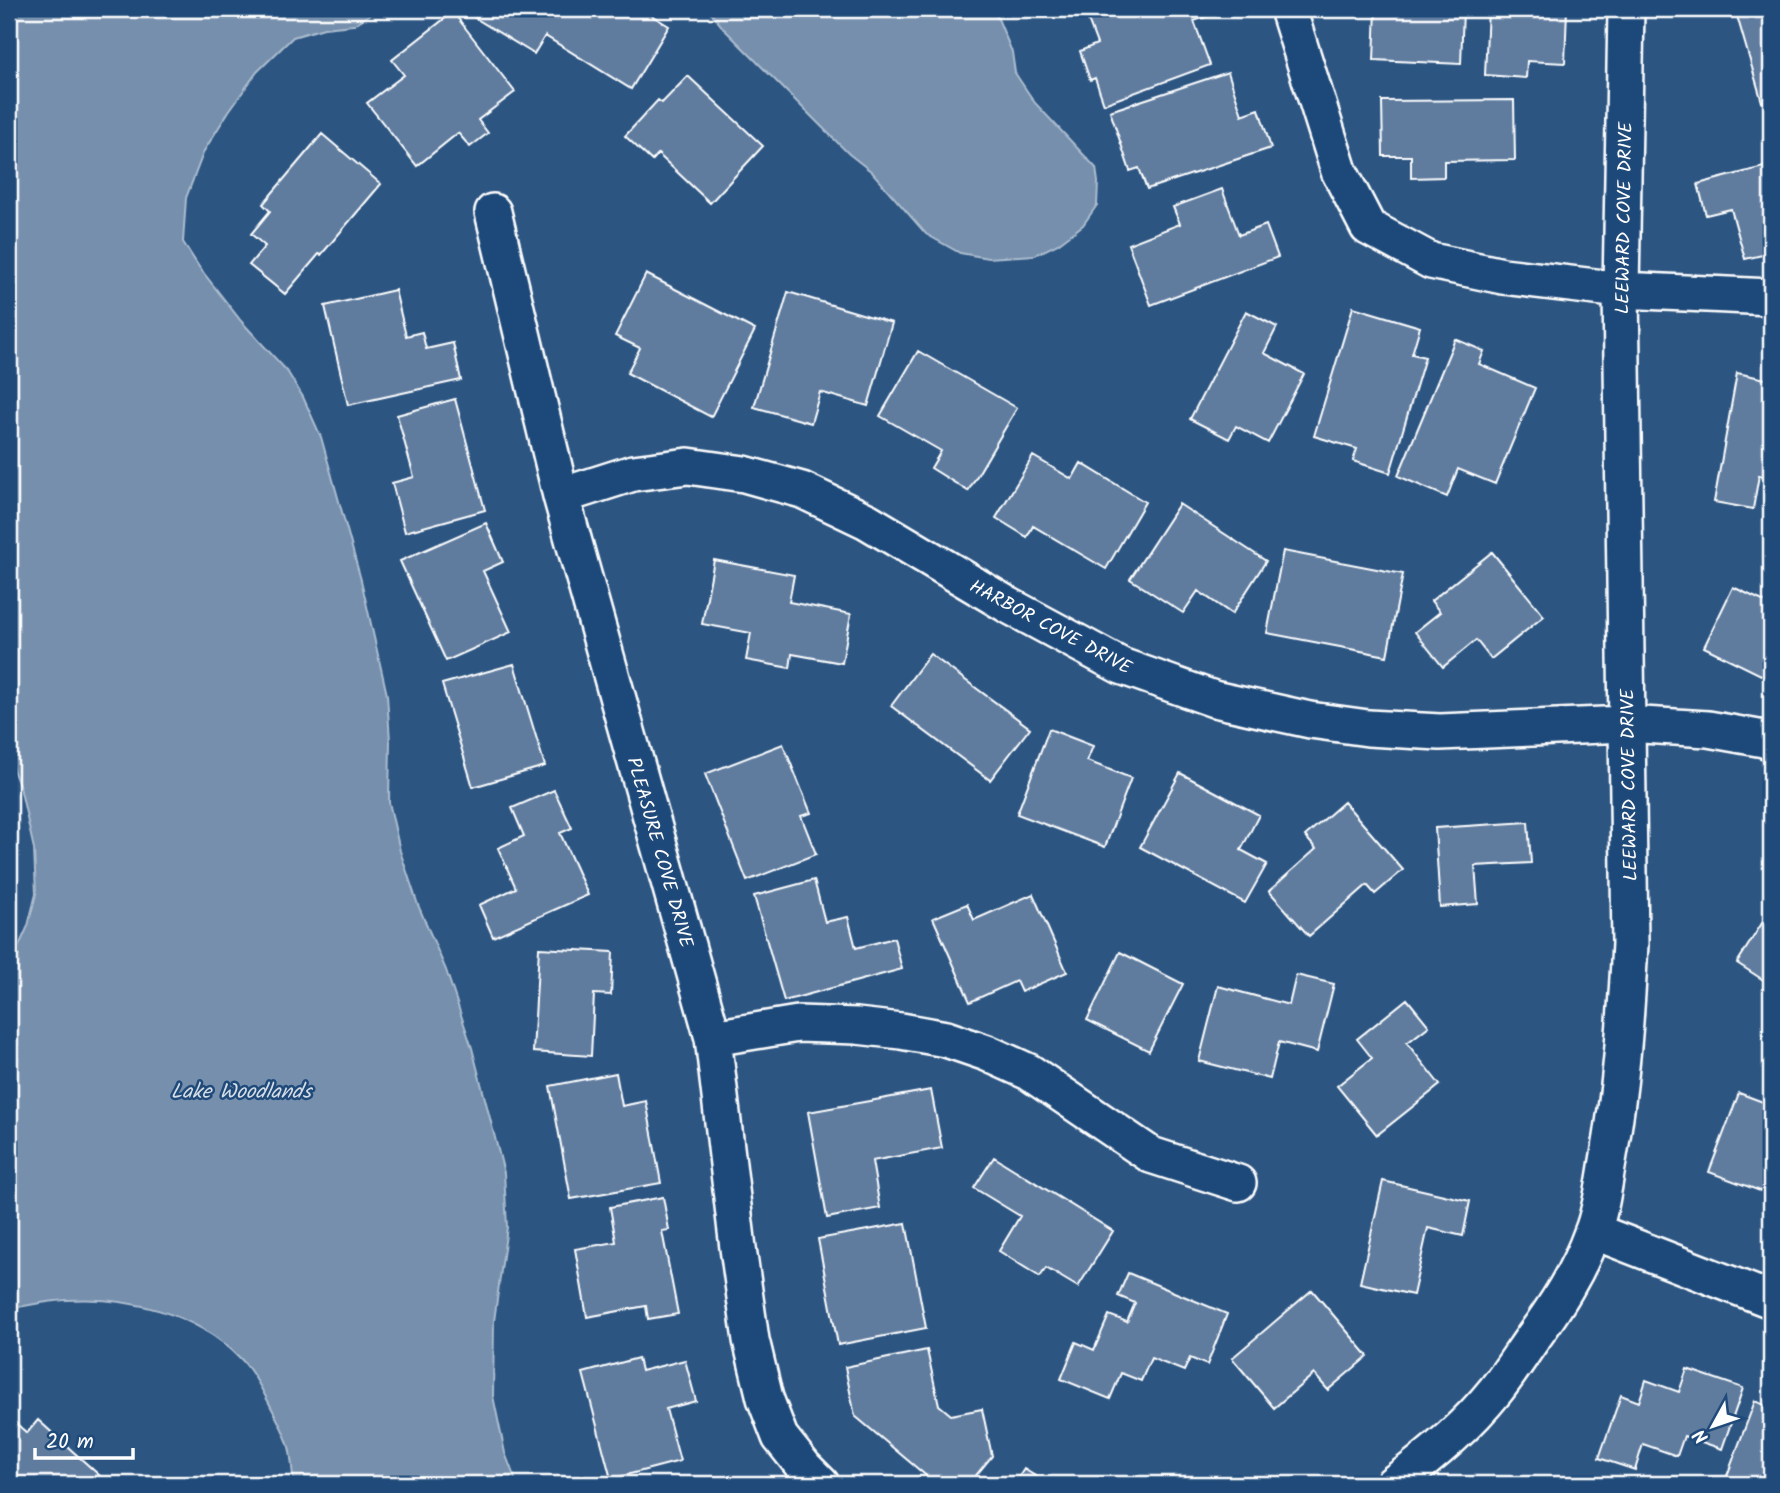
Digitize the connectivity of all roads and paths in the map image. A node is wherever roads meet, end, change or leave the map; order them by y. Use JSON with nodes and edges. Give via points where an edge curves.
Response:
{"nodes":[{"id":1,"x":1288,"y":9,"type":"edge"},
{"id":2,"x":1626,"y":9,"type":"edge"},
{"id":3,"x":493,"y":212,"type":"dead end"},
{"id":4,"x":1621,"y":290,"type":"junction"},
{"id":5,"x":1771,"y":297,"type":"edge"},
{"id":6,"x":561,"y":496,"type":"junction"},
{"id":7,"x":1626,"y":724,"type":"junction"},
{"id":8,"x":1771,"y":742,"type":"edge"},
{"id":9,"x":713,"y":1038,"type":"junction"},
{"id":10,"x":1238,"y":1183,"type":"dead end"},
{"id":11,"x":1593,"y":1231,"type":"junction"},
{"id":12,"x":1771,"y":1300,"type":"edge"},
{"id":13,"x":821,"y":1484,"type":"edge"},
{"id":14,"x":1393,"y":1484,"type":"edge"}],
"edges":[{"from":1,"to":4,"type":"street","via":[[1339,171],[1368,227],[1430,261],[1503,276]]},
{"from":2,"to":4,"type":"street","name":"LEEWARD COVE DRIVE"},
{"from":3,"to":6,"type":"street","name":"PLEASURE COVE DRIVE"},
{"from":4,"to":5,"type":"street"},
{"from":4,"to":7,"type":"street","name":"LEEWARD COVE DRIVE"},
{"from":6,"to":7,"type":"street","name":"HARBOR COVE DRIVE","via":[[633,473],[688,466],[744,474],[802,490],[867,521],[1007,605],[1121,666],[1214,699],[1310,720],[1440,732]]},
{"from":6,"to":9,"type":"street","name":"PLEASURE COVE DRIVE"},
{"from":7,"to":8,"type":"street","name":"HARBOR COVE DRIVE","via":[[1708,729]]},
{"from":7,"to":11,"type":"street","name":"LEEWARD COVE DRIVE","via":[[1630,944],[1625,1029],[1617,1109]]},
{"from":9,"to":10,"type":"street","via":[[798,1024],[857,1026],[946,1039],[1029,1072],[1151,1155]]},
{"from":9,"to":13,"type":"street","name":"PLEASURE COVE DRIVE","via":[[751,1340],[765,1398],[780,1437]]},
{"from":11,"to":12,"type":"street"},
{"from":11,"to":14,"type":"street","name":"LEEWARD COVE DRIVE","via":[[1575,1273],[1495,1392]]}]}
